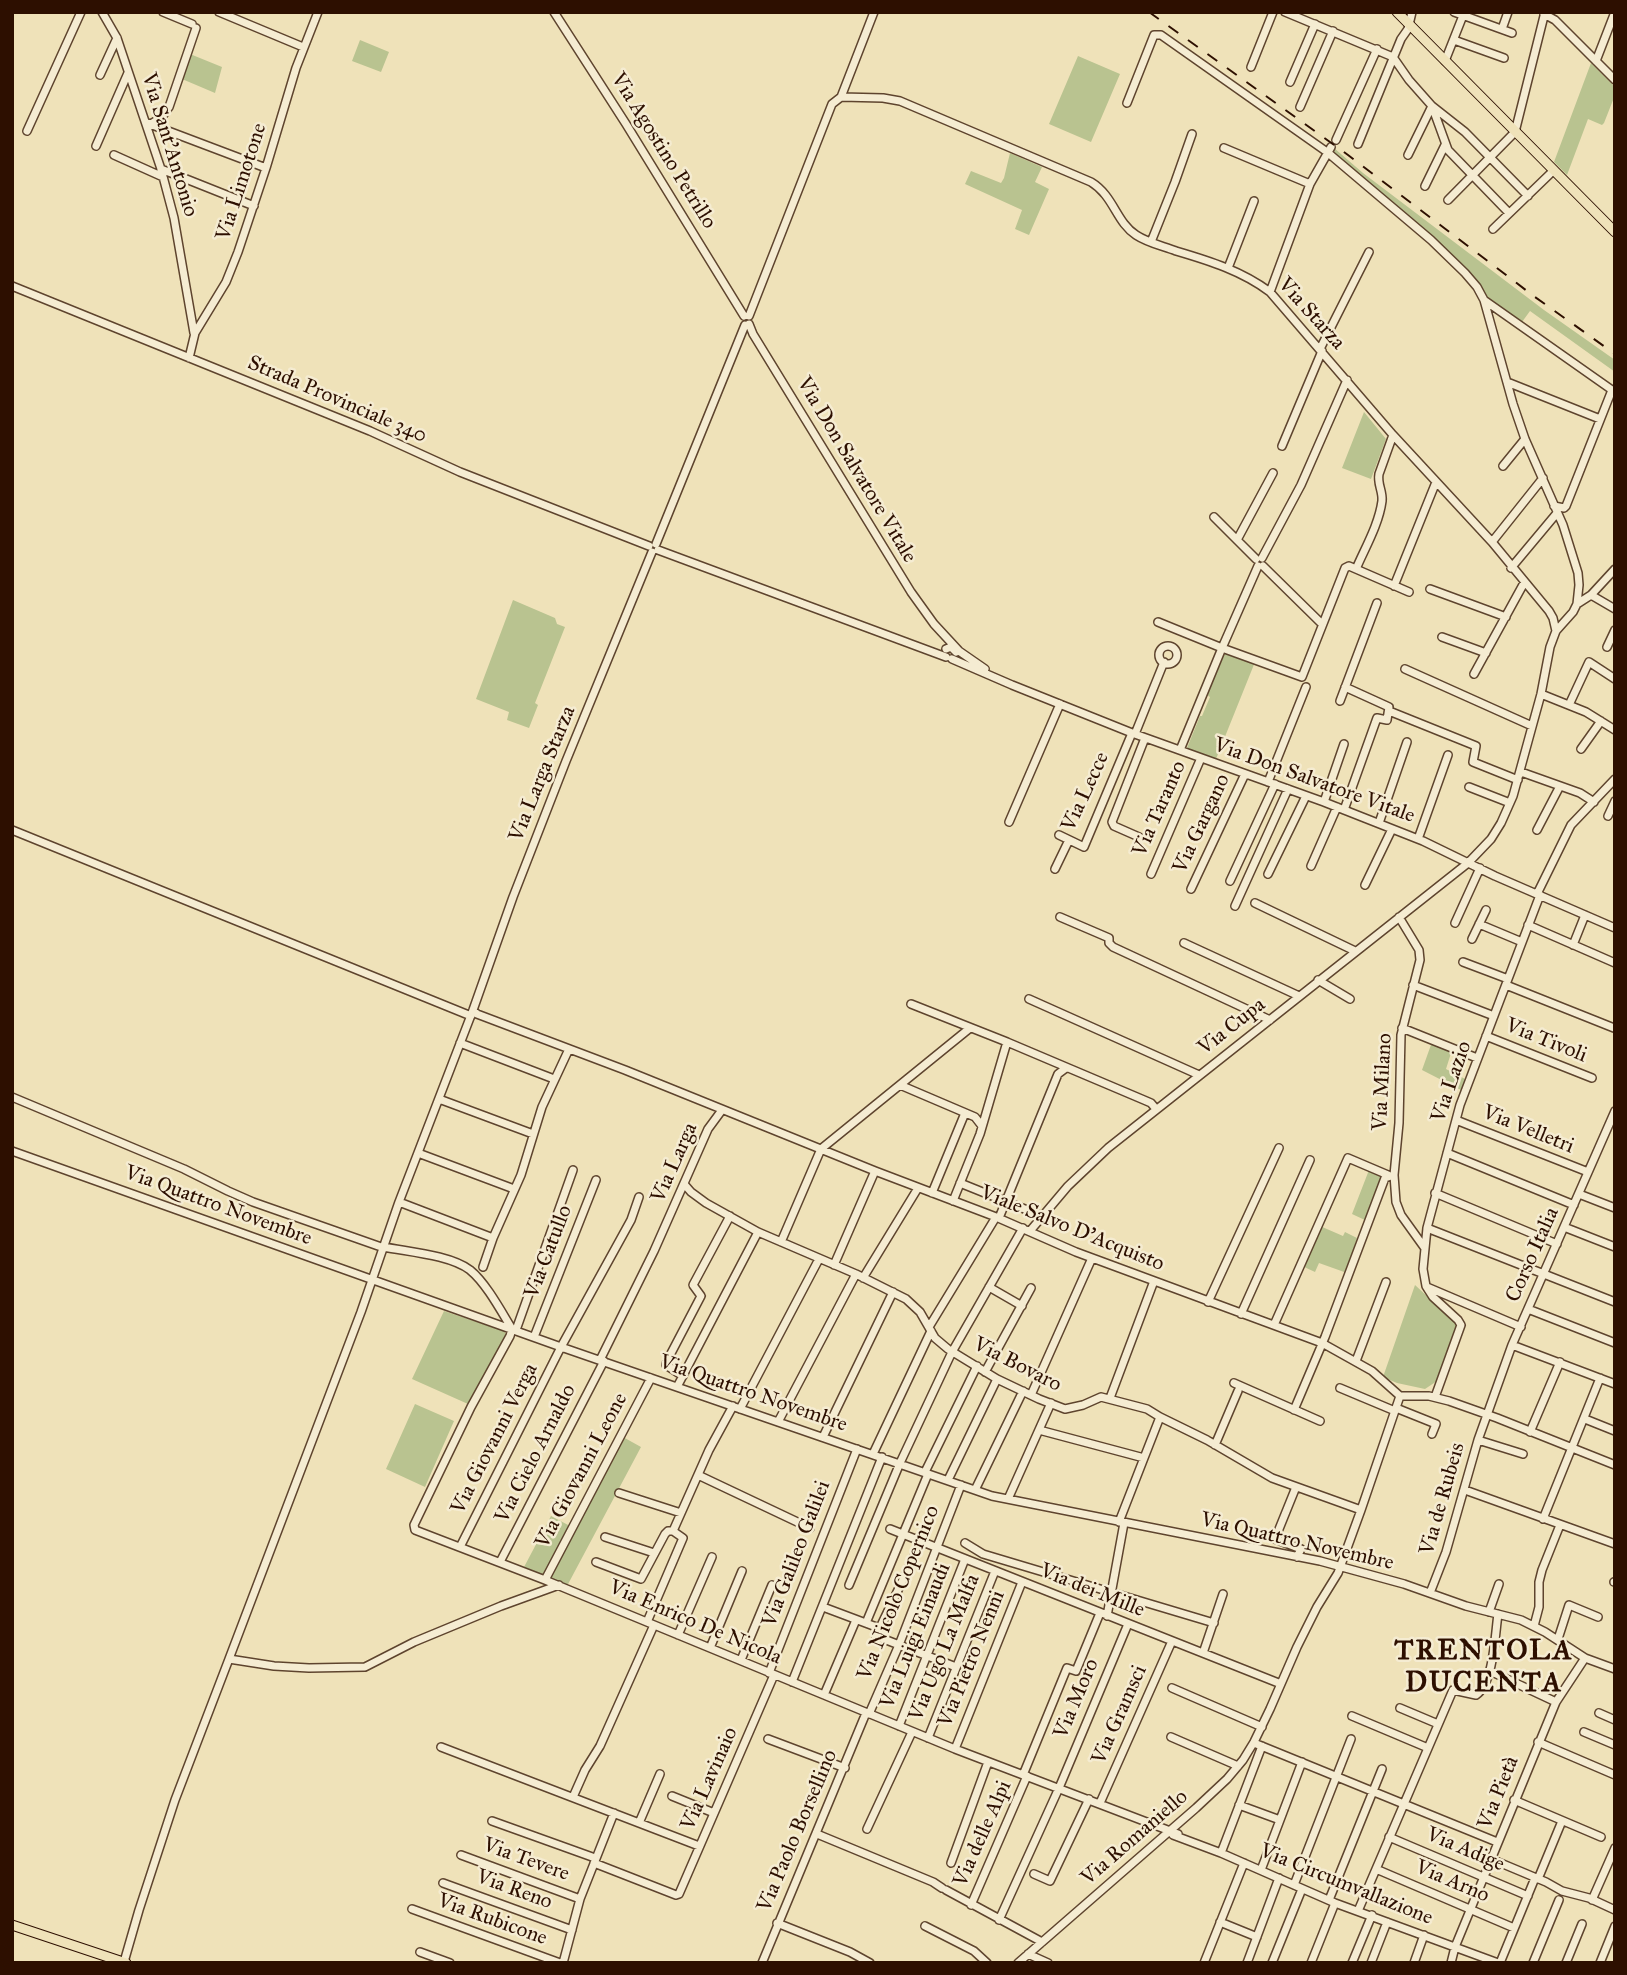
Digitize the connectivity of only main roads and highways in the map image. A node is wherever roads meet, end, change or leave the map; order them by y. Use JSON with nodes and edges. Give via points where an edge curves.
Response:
{"nodes":[{"id":1,"x":1397,"y":12,"type":"edge"},
{"id":2,"x":1615,"y":232,"type":"edge"},
{"id":3,"x":12,"y":1925,"type":"edge"},
{"id":4,"x":125,"y":1962,"type":"edge"}],
"edges":[{"from":1,"to":2,"type":"main road"},
{"from":3,"to":4,"type":"main road"}]}
